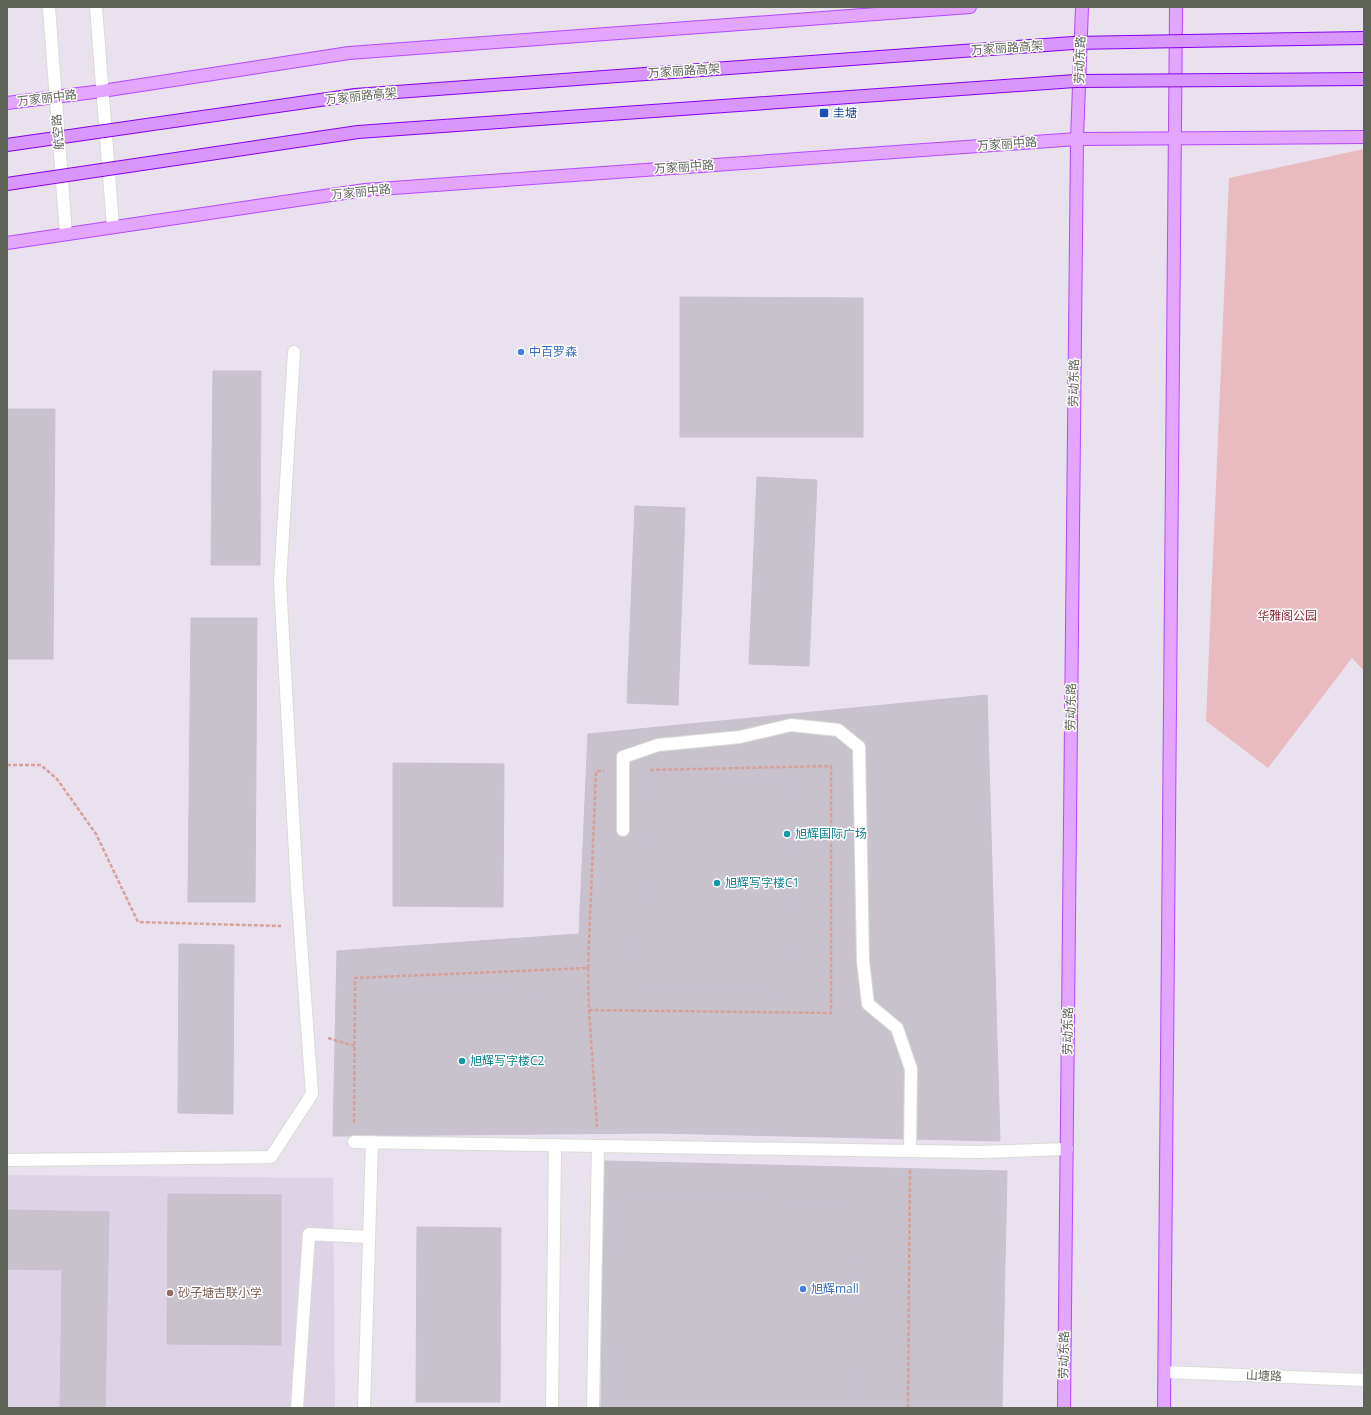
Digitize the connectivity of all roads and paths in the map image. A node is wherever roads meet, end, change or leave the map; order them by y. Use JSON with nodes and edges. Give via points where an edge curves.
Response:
{"nodes":[{"id":1,"x":49,"y":7,"type":"edge"},
{"id":2,"x":96,"y":7,"type":"edge"},
{"id":3,"x":970,"y":7,"type":"edge"},
{"id":4,"x":1082,"y":7,"type":"edge"},
{"id":5,"x":1176,"y":7,"type":"edge"},
{"id":6,"x":1364,"y":38,"type":"edge"},
{"id":7,"x":1364,"y":79,"type":"edge"},
{"id":8,"x":102,"y":91,"type":"junction"},
{"id":9,"x":56,"y":96,"type":"junction"},
{"id":10,"x":7,"y":103,"type":"edge"},
{"id":11,"x":1364,"y":137,"type":"edge"},
{"id":12,"x":1174,"y":138,"type":"junction"},
{"id":13,"x":1077,"y":139,"type":"junction"},
{"id":14,"x":7,"y":145,"type":"edge"},
{"id":15,"x":7,"y":184,"type":"edge"},
{"id":16,"x":113,"y":227,"type":"junction"},
{"id":17,"x":66,"y":234,"type":"junction"},
{"id":18,"x":7,"y":242,"type":"edge"},
{"id":19,"x":294,"y":352,"type":"dead end"},
{"id":20,"x":7,"y":765,"type":"edge"},
{"id":21,"x":624,"y":771,"type":"junction"},
{"id":22,"x":623,"y":830,"type":"dead end"},
{"id":23,"x":300,"y":924,"type":"junction"},
{"id":24,"x":588,"y":968,"type":"junction"},
{"id":25,"x":590,"y":1010,"type":"junction"},
{"id":26,"x":308,"y":1032,"type":"junction"},
{"id":27,"x":354,"y":1046,"type":"junction"},
{"id":28,"x":354,"y":1142,"type":"joint"},
{"id":29,"x":372,"y":1142,"type":"junction"},
{"id":30,"x":555,"y":1145,"type":"junction"},
{"id":31,"x":598,"y":1146,"type":"junction"},
{"id":32,"x":1067,"y":1149,"type":"junction"},
{"id":33,"x":910,"y":1152,"type":"junction"},
{"id":34,"x":7,"y":1160,"type":"edge"},
{"id":35,"x":369,"y":1237,"type":"junction"},
{"id":36,"x":1165,"y":1372,"type":"junction"},
{"id":37,"x":1364,"y":1380,"type":"edge"},
{"id":38,"x":297,"y":1408,"type":"edge"},
{"id":39,"x":364,"y":1408,"type":"edge"},
{"id":40,"x":552,"y":1408,"type":"edge"},
{"id":41,"x":593,"y":1408,"type":"edge"},
{"id":42,"x":908,"y":1408,"type":"edge"},
{"id":43,"x":1064,"y":1408,"type":"edge"},
{"id":44,"x":1164,"y":1408,"type":"edge"}],
"edges":[{"from":1,"to":9,"type":"street","name":"航空路"},
{"from":2,"to":8,"type":"street"},
{"from":3,"to":8,"type":"main road","name":"万家丽中路","via":[[350,53]]},
{"from":4,"to":13,"type":"main road","name":"劳动东路"},
{"from":5,"to":12,"type":"main road"},
{"from":6,"to":14,"type":"highway","name":"万家丽路高架","bridge":true,"via":[[1073,43],[355,95]]},
{"from":7,"to":15,"type":"highway","bridge":true,"via":[[1075,81],[358,132]]},
{"from":8,"to":9,"type":"main road","name":"万家丽中路"},
{"from":8,"to":16,"type":"street"},
{"from":9,"to":10,"type":"main road","name":"万家丽中路"},
{"from":9,"to":17,"type":"street","name":"航空路"},
{"from":11,"to":12,"type":"main road","name":"万家丽中路"},
{"from":12,"to":13,"type":"main road","name":"万家丽中路"},
{"from":12,"to":36,"type":"main road"},
{"from":13,"to":16,"type":"main road","name":"万家丽中路","via":[[365,190]]},
{"from":13,"to":32,"type":"main road","name":"劳动东路"},
{"from":16,"to":17,"type":"main road","name":"万家丽中路"},
{"from":17,"to":18,"type":"main road","name":"万家丽中路"},
{"from":19,"to":23,"type":"street","via":[[280,582]]},
{"from":20,"to":23,"type":"path","via":[[41,765],[57,779],[96,834],[138,922],[277,926]]},
{"from":21,"to":22,"type":"street"},
{"from":21,"to":24,"type":"path","via":[[596,771]]},
{"from":21,"to":25,"type":"path","via":[[831,766],[831,1013]]},
{"from":21,"to":33,"type":"street","via":[[623,757],[658,745],[740,737],[792,725],[838,730],[859,746],[863,961],[867,997],[868,1004],[897,1028],[911,1069]]},
{"from":23,"to":26,"type":"street"},
{"from":24,"to":25,"type":"path"},
{"from":24,"to":27,"type":"path","via":[[355,978]]},
{"from":25,"to":31,"type":"path"},
{"from":26,"to":27,"type":"path"},
{"from":26,"to":34,"type":"street","via":[[312,1094],[271,1157]]},
{"from":27,"to":28,"type":"path"},
{"from":28,"to":29,"type":"street"},
{"from":29,"to":30,"type":"street"},
{"from":29,"to":35,"type":"street"},
{"from":30,"to":31,"type":"street"},
{"from":30,"to":40,"type":"street"},
{"from":31,"to":33,"type":"street"},
{"from":31,"to":41,"type":"street"},
{"from":32,"to":33,"type":"street"},
{"from":32,"to":43,"type":"main road","name":"劳动东路"},
{"from":33,"to":42,"type":"path"},
{"from":35,"to":38,"type":"street","via":[[309,1234]]},
{"from":35,"to":39,"type":"street"},
{"from":36,"to":37,"type":"street","name":"山塘路"},
{"from":36,"to":44,"type":"main road"}]}
